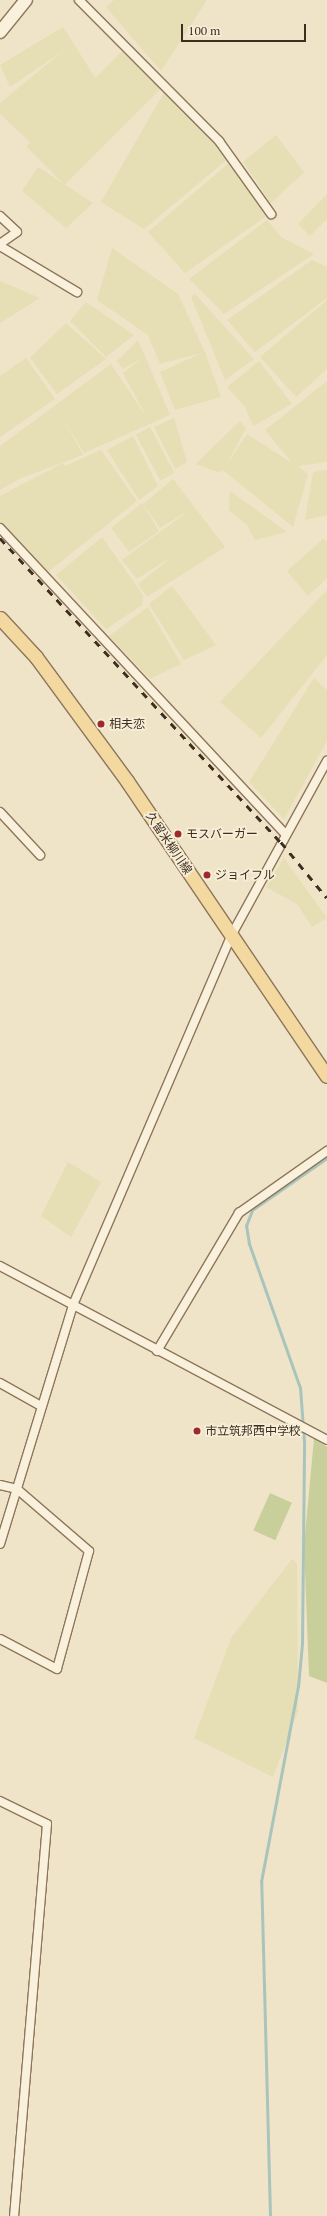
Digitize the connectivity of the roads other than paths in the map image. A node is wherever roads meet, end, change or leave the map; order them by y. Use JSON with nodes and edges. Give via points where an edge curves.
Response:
{"nodes":[{"id":1,"x":26,"y":0,"type":"edge"},
{"id":2,"x":79,"y":0,"type":"edge"},
{"id":3,"x":0,"y":32,"type":"edge"},
{"id":4,"x":271,"y":214,"type":"dead end"},
{"id":5,"x":0,"y":216,"type":"edge"},
{"id":6,"x":0,"y":245,"type":"edge"},
{"id":7,"x":77,"y":292,"type":"dead end"},
{"id":8,"x":0,"y":528,"type":"edge"},
{"id":9,"x":0,"y":618,"type":"edge"},
{"id":10,"x":327,"y":761,"type":"edge"},
{"id":11,"x":0,"y":812,"type":"edge"},
{"id":12,"x":286,"y":834,"type":"junction"},
{"id":13,"x":40,"y":855,"type":"dead end"},
{"id":14,"x":231,"y":936,"type":"junction"},
{"id":15,"x":327,"y":1076,"type":"edge"},
{"id":16,"x":327,"y":1151,"type":"edge"},
{"id":17,"x":0,"y":1266,"type":"edge"},
{"id":18,"x":73,"y":1305,"type":"junction"},
{"id":19,"x":157,"y":1351,"type":"junction"},
{"id":20,"x":0,"y":1383,"type":"edge"},
{"id":21,"x":41,"y":1406,"type":"junction"},
{"id":22,"x":327,"y":1440,"type":"edge"},
{"id":23,"x":0,"y":1485,"type":"edge"},
{"id":24,"x":17,"y":1489,"type":"junction"},
{"id":25,"x":0,"y":1544,"type":"edge"},
{"id":26,"x":0,"y":1639,"type":"edge"},
{"id":27,"x":0,"y":1800,"type":"edge"},
{"id":28,"x":14,"y":2216,"type":"edge"}],
"edges":[{"from":1,"to":3,"type":"main road"},
{"from":2,"to":4,"type":"street","via":[[219,141]]},
{"from":5,"to":6,"type":"street","via":[[17,232]]},
{"from":6,"to":7,"type":"street"},
{"from":8,"to":12,"type":"street"},
{"from":9,"to":14,"type":"main road","name":"久留米柳川線","via":[[36,657],[127,781]]},
{"from":10,"to":12,"type":"street"},
{"from":11,"to":13,"type":"street"},
{"from":12,"to":14,"type":"street"},
{"from":14,"to":15,"type":"main road","name":"久留米柳川線"},
{"from":14,"to":18,"type":"street"},
{"from":16,"to":19,"type":"street","via":[[239,1213]]},
{"from":17,"to":18,"type":"street"},
{"from":18,"to":19,"type":"street"},
{"from":18,"to":21,"type":"street"},
{"from":19,"to":22,"type":"street"},
{"from":20,"to":21,"type":"street"},
{"from":21,"to":24,"type":"street"},
{"from":23,"to":24,"type":"street"},
{"from":24,"to":25,"type":"street"},
{"from":24,"to":26,"type":"street","via":[[89,1551],[57,1669]]},
{"from":27,"to":28,"type":"street","via":[[47,1824]]}]}
